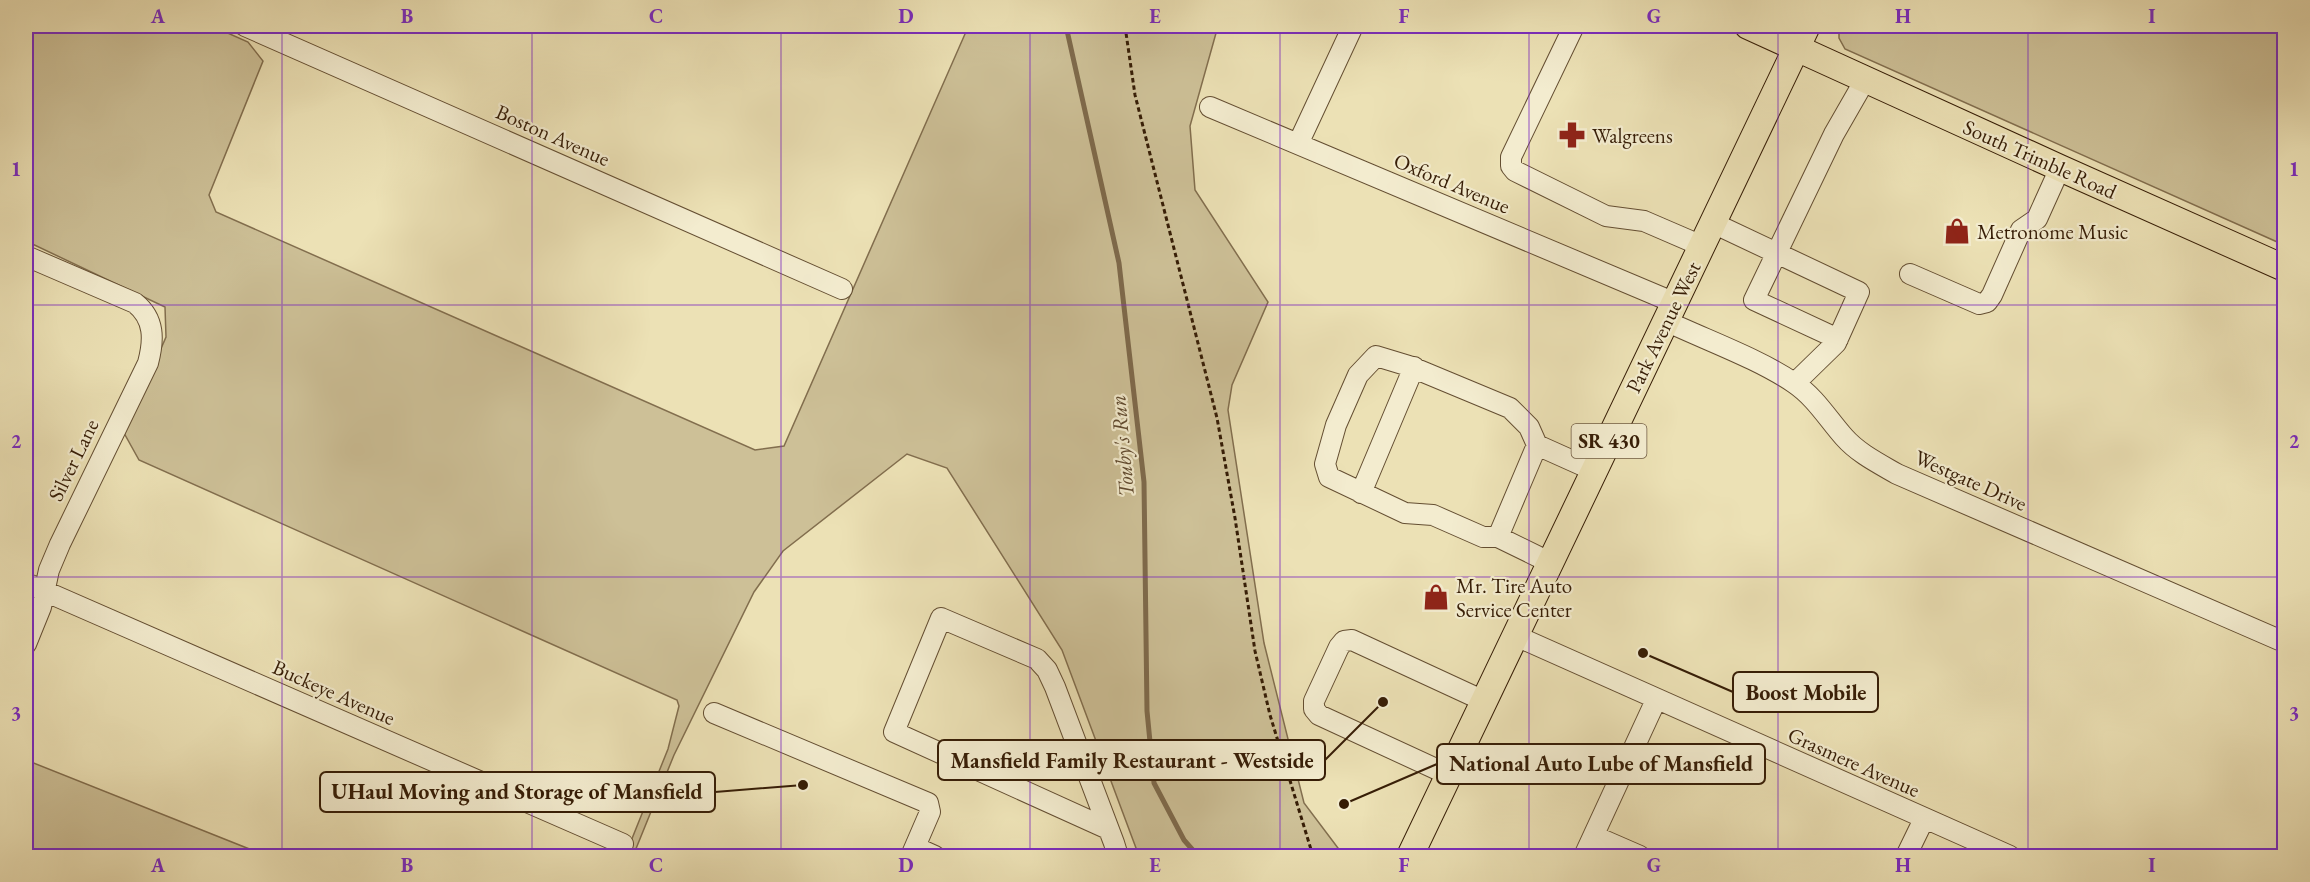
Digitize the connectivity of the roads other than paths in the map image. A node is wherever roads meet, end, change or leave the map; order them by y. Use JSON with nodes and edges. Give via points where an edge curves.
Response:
{"nodes":[{"id":1,"x":245,"y":26,"type":"edge"},
{"id":2,"x":1353,"y":26,"type":"edge"},
{"id":3,"x":1574,"y":26,"type":"edge"},
{"id":4,"x":1748,"y":26,"type":"edge"},
{"id":5,"x":1802,"y":37,"type":"edge"},
{"id":6,"x":1864,"y":80,"type":"junction"},
{"id":7,"x":1210,"y":107,"type":"dead end"},
{"id":8,"x":1298,"y":144,"type":"junction"},
{"id":9,"x":2060,"y":168,"type":"junction"},
{"id":10,"x":1713,"y":224,"type":"junction"},
{"id":11,"x":1702,"y":246,"type":"junction"},
{"id":12,"x":1777,"y":253,"type":"junction"},
{"id":13,"x":26,"y":256,"type":"edge"},
{"id":14,"x":2284,"y":268,"type":"edge"},
{"id":15,"x":1910,"y":274,"type":"dead end"},
{"id":16,"x":842,"y":289,"type":"dead end"},
{"id":17,"x":1670,"y":312,"type":"junction"},
{"id":18,"x":1838,"y":339,"type":"junction"},
{"id":19,"x":1413,"y":367,"type":"junction"},
{"id":20,"x":1795,"y":384,"type":"junction"},
{"id":21,"x":1537,"y":445,"type":"junction"},
{"id":22,"x":1594,"y":471,"type":"junction"},
{"id":23,"x":1361,"y":493,"type":"junction"},
{"id":24,"x":1498,"y":537,"type":"junction"},
{"id":25,"x":1551,"y":562,"type":"junction"},
{"id":26,"x":26,"y":583,"type":"edge"},
{"id":27,"x":45,"y":592,"type":"junction"},
{"id":28,"x":1516,"y":636,"type":"junction"},
{"id":29,"x":2284,"y":642,"type":"edge"},
{"id":30,"x":26,"y":644,"type":"edge"},
{"id":31,"x":1656,"y":700,"type":"junction"},
{"id":32,"x":1484,"y":701,"type":"junction"},
{"id":33,"x":714,"y":713,"type":"dead end"},
{"id":34,"x":1449,"y":775,"type":"junction"},
{"id":35,"x":1924,"y":819,"type":"junction"},
{"id":36,"x":1108,"y":829,"type":"junction"},
{"id":37,"x":1594,"y":836,"type":"junction"},
{"id":38,"x":623,"y":844,"type":"dead end"},
{"id":39,"x":913,"y":852,"type":"edge"},
{"id":40,"x":935,"y":856,"type":"edge"},
{"id":41,"x":1119,"y":856,"type":"edge"},
{"id":42,"x":1410,"y":856,"type":"edge"},
{"id":43,"x":1584,"y":856,"type":"edge"},
{"id":44,"x":1640,"y":856,"type":"edge"},
{"id":45,"x":1906,"y":856,"type":"edge"},
{"id":46,"x":2010,"y":856,"type":"edge"}],
"edges":[{"from":1,"to":16,"type":"street","name":"Boston Avenue"},
{"from":2,"to":8,"type":"street"},
{"from":3,"to":11,"type":"street","via":[[1511,156],[1511,166],[1606,216],[1644,221]]},
{"from":4,"to":5,"type":"main road","name":"South Trimble Road"},
{"from":5,"to":6,"type":"main road","name":"South Trimble Road"},
{"from":5,"to":10,"type":"main road","name":"Park Avenue West","number":"SR 430"},
{"from":6,"to":9,"type":"main road","name":"South Trimble Road"},
{"from":6,"to":12,"type":"street"},
{"from":7,"to":8,"type":"street","name":"Oxford Avenue"},
{"from":8,"to":17,"type":"street","name":"Oxford Avenue"},
{"from":9,"to":14,"type":"main road","name":"South Trimble Road"},
{"from":9,"to":15,"type":"street","via":[[2037,219],[2021,230],[1987,302],[1979,304]]},
{"from":10,"to":11,"type":"main road","name":"Park Avenue West","number":"SR 430"},
{"from":10,"to":12,"type":"street"},
{"from":11,"to":17,"type":"main road","name":"Park Avenue West","number":"SR 430"},
{"from":12,"to":18,"type":"street","via":[[1858,291]]},
{"from":12,"to":18,"type":"street","via":[[1754,300]]},
{"from":13,"to":27,"type":"street","name":"Silver Lane","via":[[135,303],[148,318],[153,344],[148,363],[60,544]]},
{"from":17,"to":20,"type":"street","name":"Westgate Drive"},
{"from":17,"to":22,"type":"main road","name":"Park Avenue West","number":"SR 430"},
{"from":18,"to":20,"type":"street"},
{"from":19,"to":21,"type":"street","via":[[1510,408],[1529,427]]},
{"from":19,"to":23,"type":"street"},
{"from":19,"to":23,"type":"street","via":[[1376,356],[1358,375],[1336,425],[1325,464],[1329,477]]},
{"from":20,"to":29,"type":"street","name":"Westgate Drive","via":[[1845,438],[1897,474]]},
{"from":21,"to":22,"type":"street"},
{"from":21,"to":24,"type":"street"},
{"from":22,"to":25,"type":"main road","name":"Park Avenue West","number":"SR 430"},
{"from":23,"to":24,"type":"street","via":[[1405,513],[1433,515],[1483,537]]},
{"from":24,"to":25,"type":"street"},
{"from":25,"to":28,"type":"main road","name":"Park Avenue West","number":"SR 430"},
{"from":26,"to":27,"type":"street","name":"Buckeye Avenue"},
{"from":27,"to":30,"type":"street","name":"Silver Lane"},
{"from":27,"to":38,"type":"street","name":"Buckeye Avenue"},
{"from":28,"to":31,"type":"street","name":"Grasmere Avenue"},
{"from":28,"to":32,"type":"main road","name":"Park Avenue West","number":"SR 430"},
{"from":31,"to":35,"type":"street","name":"Grasmere Avenue"},
{"from":31,"to":37,"type":"street"},
{"from":32,"to":34,"type":"main road","name":"Park Avenue West","number":"SR 430"},
{"from":32,"to":34,"type":"street","via":[[1352,640],[1339,647],[1314,701],[1319,715]]},
{"from":33,"to":39,"type":"street","via":[[928,803],[930,812]]},
{"from":34,"to":42,"type":"main road","name":"Park Avenue West","number":"SR 430"},
{"from":35,"to":45,"type":"street"},
{"from":35,"to":46,"type":"street","name":"Grasmere Avenue"},
{"from":36,"to":36,"type":"street","via":[[894,732],[941,618],[1037,659],[1047,670]]},
{"from":36,"to":41,"type":"street"},
{"from":37,"to":43,"type":"street"},
{"from":37,"to":44,"type":"street"},
{"from":39,"to":40,"type":"street"}]}
